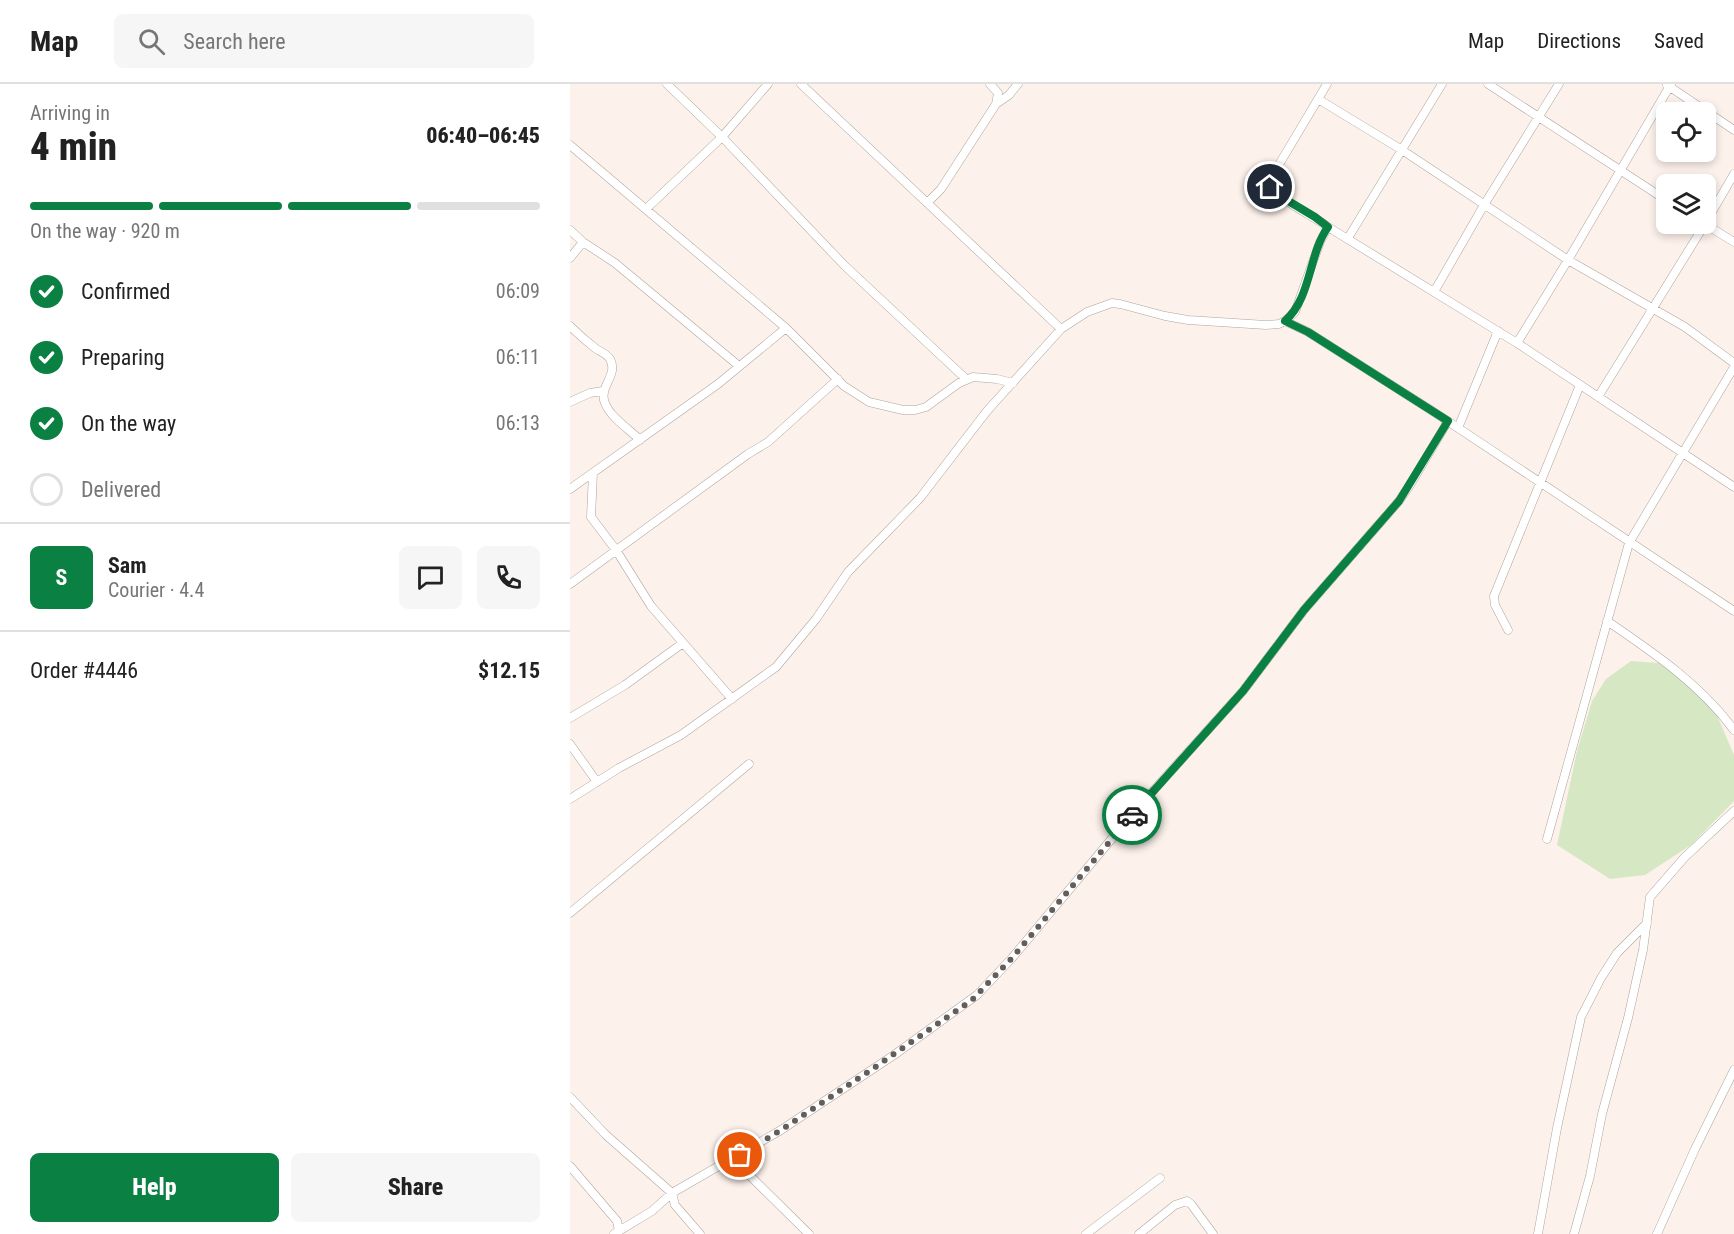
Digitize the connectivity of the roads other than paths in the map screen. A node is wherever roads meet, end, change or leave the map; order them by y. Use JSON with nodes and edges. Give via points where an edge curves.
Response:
{"nodes":[{"id":1,"x":667,"y":84,"type":"edge"},
{"id":2,"x":768,"y":84,"type":"edge"},
{"id":3,"x":801,"y":84,"type":"edge"},
{"id":4,"x":990,"y":84,"type":"edge"},
{"id":5,"x":1018,"y":84,"type":"edge"},
{"id":6,"x":1327,"y":84,"type":"edge"},
{"id":7,"x":1442,"y":84,"type":"edge"},
{"id":8,"x":1488,"y":84,"type":"edge"},
{"id":9,"x":1559,"y":84,"type":"edge"},
{"id":10,"x":1668,"y":85,"type":"edge"},
{"id":11,"x":1318,"y":99,"type":"junction"},
{"id":12,"x":996,"y":104,"type":"junction"},
{"id":13,"x":1539,"y":117,"type":"junction"},
{"id":14,"x":1734,"y":130,"type":"edge"},
{"id":15,"x":722,"y":136,"type":"junction"},
{"id":16,"x":570,"y":145,"type":"edge"},
{"id":17,"x":1402,"y":150,"type":"junction"},
{"id":18,"x":1620,"y":171,"type":"junction"},
{"id":19,"x":1734,"y":174,"type":"edge"},
{"id":20,"x":1656,"y":194,"type":"edge"},
{"id":21,"x":927,"y":203,"type":"junction"},
{"id":22,"x":1484,"y":205,"type":"junction"},
{"id":23,"x":1716,"y":205,"type":"edge"},
{"id":24,"x":646,"y":209,"type":"junction"},
{"id":25,"x":1328,"y":227,"type":"junction"},
{"id":26,"x":570,"y":230,"type":"edge"},
{"id":27,"x":1348,"y":238,"type":"junction"},
{"id":28,"x":583,"y":242,"type":"junction"},
{"id":29,"x":1734,"y":242,"type":"edge"},
{"id":30,"x":570,"y":258,"type":"edge"},
{"id":31,"x":1568,"y":260,"type":"junction"},
{"id":32,"x":1434,"y":291,"type":"junction"},
{"id":33,"x":1653,"y":308,"type":"junction"},
{"id":34,"x":1285,"y":321,"type":"junction"},
{"id":35,"x":570,"y":326,"type":"edge"},
{"id":36,"x":786,"y":328,"type":"junction"},
{"id":37,"x":1061,"y":328,"type":"junction"},
{"id":38,"x":1498,"y":331,"type":"junction"},
{"id":39,"x":1518,"y":343,"type":"junction"},
{"id":40,"x":1734,"y":365,"type":"edge"},
{"id":41,"x":739,"y":366,"type":"junction"},
{"id":42,"x":838,"y":379,"type":"junction"},
{"id":43,"x":966,"y":379,"type":"junction"},
{"id":44,"x":1013,"y":383,"type":"junction"},
{"id":45,"x":1581,"y":385,"type":"junction"},
{"id":46,"x":603,"y":391,"type":"junction"},
{"id":47,"x":1598,"y":397,"type":"junction"},
{"id":48,"x":570,"y":402,"type":"edge"},
{"id":49,"x":1448,"y":421,"type":"junction"},
{"id":50,"x":1458,"y":428,"type":"junction"},
{"id":51,"x":640,"y":440,"type":"junction"},
{"id":52,"x":1683,"y":453,"type":"junction"},
{"id":53,"x":593,"y":473,"type":"junction"},
{"id":54,"x":1540,"y":484,"type":"junction"},
{"id":55,"x":1734,"y":487,"type":"edge"},
{"id":56,"x":570,"y":489,"type":"edge"},
{"id":57,"x":1629,"y":543,"type":"junction"},
{"id":58,"x":616,"y":550,"type":"junction"},
{"id":59,"x":570,"y":584,"type":"edge"},
{"id":60,"x":1734,"y":611,"type":"edge"},
{"id":61,"x":1607,"y":621,"type":"junction"},
{"id":62,"x":1508,"y":630,"type":"dead end"},
{"id":63,"x":683,"y":643,"type":"junction"},
{"id":64,"x":732,"y":699,"type":"junction"},
{"id":65,"x":570,"y":717,"type":"edge"},
{"id":66,"x":1734,"y":730,"type":"edge"},
{"id":67,"x":570,"y":744,"type":"edge"},
{"id":68,"x":749,"y":764,"type":"dead end"},
{"id":69,"x":597,"y":782,"type":"junction"},
{"id":70,"x":570,"y":799,"type":"edge"},
{"id":71,"x":1734,"y":811,"type":"edge"},
{"id":72,"x":1547,"y":839,"type":"dead end"},
{"id":73,"x":570,"y":913,"type":"edge"},
{"id":74,"x":1647,"y":923,"type":"junction"},
{"id":75,"x":1734,"y":1071,"type":"edge"},
{"id":76,"x":570,"y":1097,"type":"edge"},
{"id":77,"x":733,"y":1159,"type":"junction"},
{"id":78,"x":570,"y":1166,"type":"edge"},
{"id":79,"x":1160,"y":1178,"type":"dead end"},
{"id":80,"x":672,"y":1193,"type":"junction"},
{"id":81,"x":616,"y":1232,"type":"edge"},
{"id":82,"x":700,"y":1234,"type":"edge"},
{"id":83,"x":809,"y":1234,"type":"edge"},
{"id":84,"x":1086,"y":1234,"type":"edge"},
{"id":85,"x":1139,"y":1234,"type":"edge"},
{"id":86,"x":1213,"y":1234,"type":"edge"},
{"id":87,"x":1538,"y":1234,"type":"edge"},
{"id":88,"x":1574,"y":1234,"type":"edge"},
{"id":89,"x":1657,"y":1234,"type":"edge"}],
"edges":[{"from":1,"to":15,"type":"street"},
{"from":2,"to":15,"type":"street"},
{"from":3,"to":21,"type":"street"},
{"from":4,"to":12,"type":"street","via":[[998,93]]},
{"from":5,"to":12,"type":"street"},
{"from":6,"to":11,"type":"street"},
{"from":7,"to":17,"type":"street"},
{"from":8,"to":13,"type":"street"},
{"from":9,"to":13,"type":"street"},
{"from":10,"to":14,"type":"street"},
{"from":10,"to":18,"type":"street"},
{"from":11,"to":17,"type":"street"},
{"from":11,"to":25,"type":"street","via":[[1269,184],[1275,193]]},
{"from":12,"to":21,"type":"street","via":[[941,189]]},
{"from":13,"to":18,"type":"street"},
{"from":13,"to":22,"type":"street"},
{"from":15,"to":24,"type":"street"},
{"from":15,"to":43,"type":"street","via":[[844,265]]},
{"from":16,"to":24,"type":"street"},
{"from":17,"to":22,"type":"street"},
{"from":17,"to":27,"type":"street"},
{"from":18,"to":20,"type":"street"},
{"from":18,"to":31,"type":"street"},
{"from":19,"to":23,"type":"street"},
{"from":21,"to":37,"type":"street"},
{"from":22,"to":31,"type":"street"},
{"from":22,"to":32,"type":"street"},
{"from":24,"to":36,"type":"street"},
{"from":25,"to":27,"type":"street"},
{"from":25,"to":34,"type":"street","via":[[1297,306]]},
{"from":26,"to":28,"type":"street"},
{"from":27,"to":32,"type":"street"},
{"from":28,"to":30,"type":"street"},
{"from":28,"to":41,"type":"street","via":[[615,263]]},
{"from":29,"to":33,"type":"street","via":[[1705,224]]},
{"from":31,"to":33,"type":"street"},
{"from":31,"to":39,"type":"street"},
{"from":32,"to":38,"type":"street"},
{"from":33,"to":40,"type":"street"},
{"from":33,"to":47,"type":"street"},
{"from":34,"to":37,"type":"street","via":[[1266,326],[1188,320],[1112,303]]},
{"from":34,"to":49,"type":"street"},
{"from":35,"to":46,"type":"street","via":[[611,361],[613,371]]},
{"from":36,"to":41,"type":"street"},
{"from":36,"to":42,"type":"street"},
{"from":37,"to":44,"type":"street"},
{"from":38,"to":39,"type":"street"},
{"from":38,"to":50,"type":"street"},
{"from":39,"to":45,"type":"street"},
{"from":40,"to":52,"type":"street"},
{"from":41,"to":51,"type":"street"},
{"from":42,"to":43,"type":"street","via":[[869,402],[903,410],[926,407]]},
{"from":42,"to":58,"type":"street","via":[[768,442]]},
{"from":43,"to":44,"type":"street","via":[[981,376]]},
{"from":44,"to":64,"type":"street","via":[[920,498],[848,572],[776,668]]},
{"from":45,"to":47,"type":"street"},
{"from":45,"to":54,"type":"street"},
{"from":46,"to":48,"type":"street"},
{"from":46,"to":51,"type":"street","via":[[607,407]]},
{"from":47,"to":52,"type":"street"},
{"from":49,"to":50,"type":"street"},
{"from":49,"to":77,"type":"street","via":[[1387,516],[1304,610],[1243,691],[983,989],[887,1059]]},
{"from":50,"to":54,"type":"street"},
{"from":51,"to":53,"type":"street"},
{"from":52,"to":55,"type":"street"},
{"from":52,"to":57,"type":"street"},
{"from":53,"to":56,"type":"street"},
{"from":53,"to":58,"type":"street","via":[[591,517]]},
{"from":54,"to":57,"type":"street"},
{"from":54,"to":62,"type":"street","via":[[1494,596]]},
{"from":57,"to":60,"type":"street"},
{"from":57,"to":61,"type":"street"},
{"from":58,"to":59,"type":"street"},
{"from":58,"to":63,"type":"street","via":[[651,606]]},
{"from":61,"to":66,"type":"street","via":[[1677,670],[1719,709]]},
{"from":61,"to":72,"type":"street"},
{"from":63,"to":64,"type":"street"},
{"from":63,"to":65,"type":"street","via":[[625,685]]},
{"from":64,"to":69,"type":"street","via":[[681,735]]},
{"from":67,"to":69,"type":"street"},
{"from":68,"to":73,"type":"street"},
{"from":69,"to":70,"type":"street"},
{"from":71,"to":74,"type":"street","via":[[1658,885],[1650,897]]},
{"from":74,"to":87,"type":"street","via":[[1617,953],[1581,1017]]},
{"from":74,"to":88,"type":"street","via":[[1628,1018]]},
{"from":75,"to":89,"type":"street"},
{"from":76,"to":80,"type":"street"},
{"from":77,"to":80,"type":"street"},
{"from":77,"to":83,"type":"street"},
{"from":78,"to":81,"type":"street","via":[[617,1221]]},
{"from":79,"to":84,"type":"street"},
{"from":80,"to":81,"type":"street","via":[[652,1211]]},
{"from":80,"to":82,"type":"street","via":[[675,1205]]},
{"from":85,"to":86,"type":"street","via":[[1182,1202],[1191,1204]]}]}
